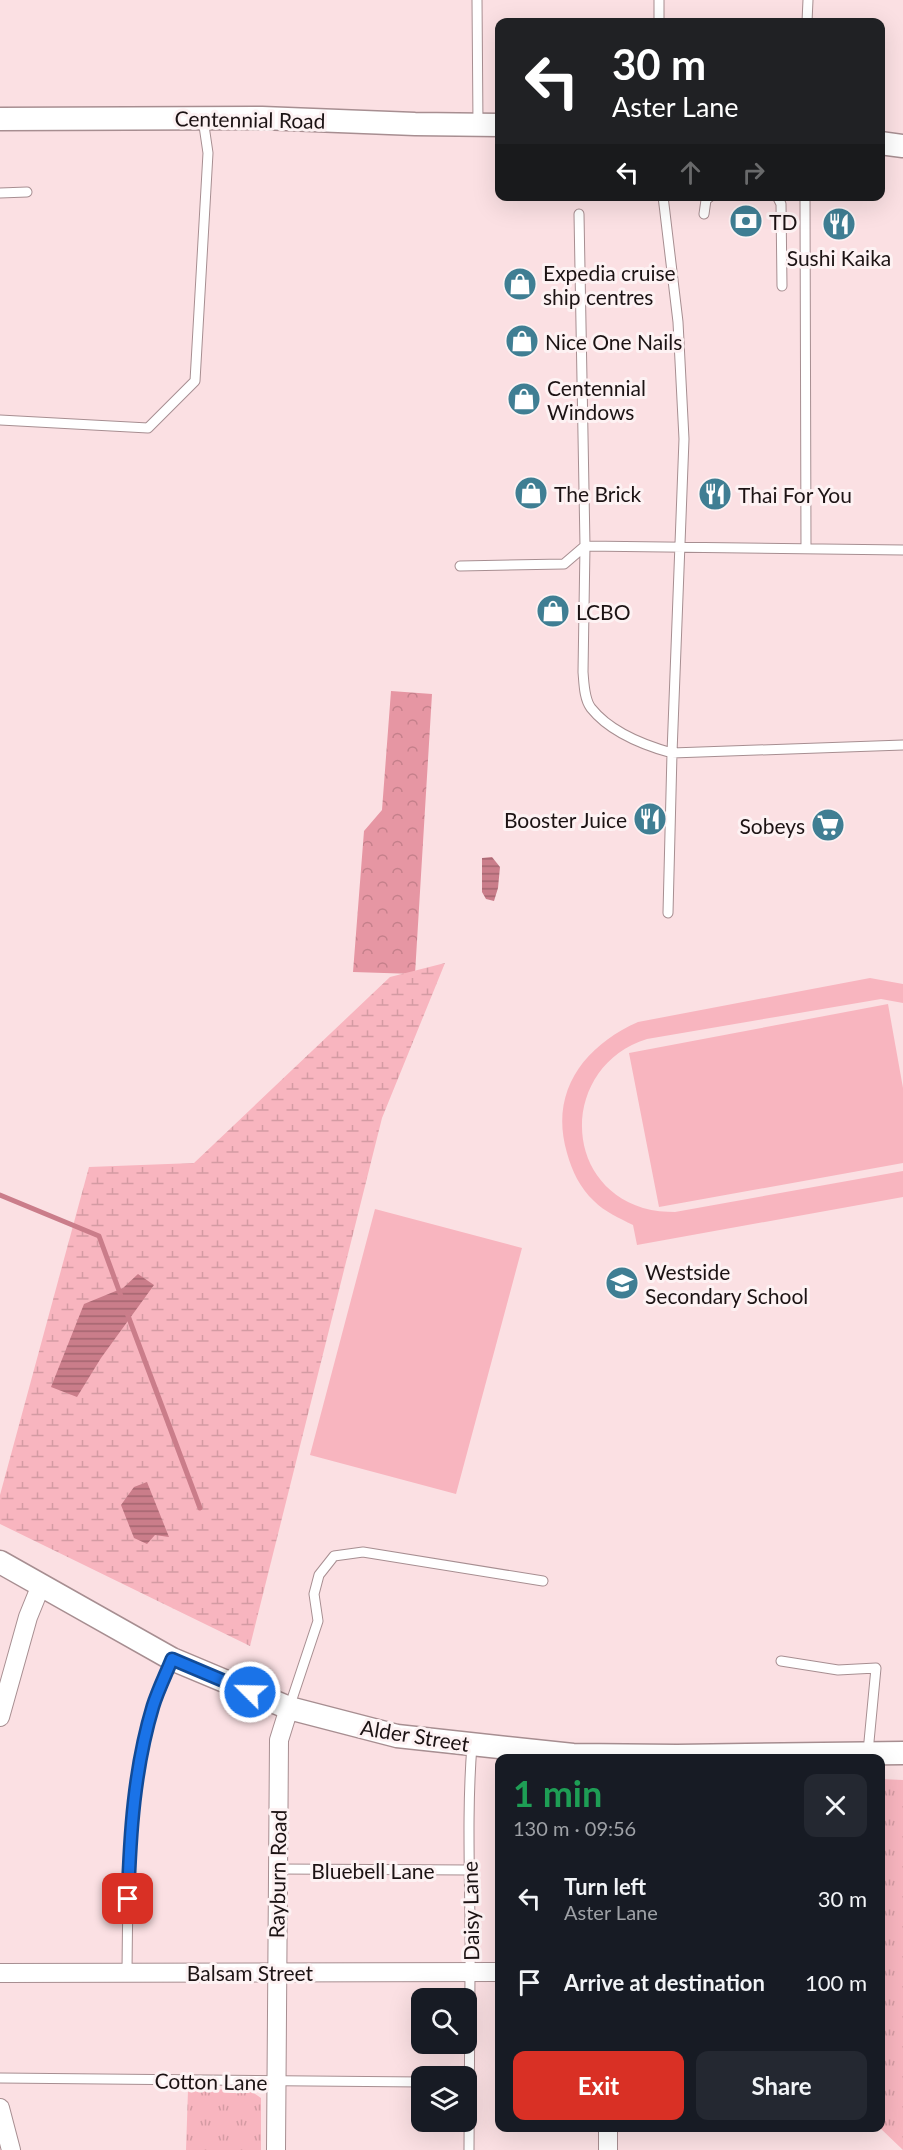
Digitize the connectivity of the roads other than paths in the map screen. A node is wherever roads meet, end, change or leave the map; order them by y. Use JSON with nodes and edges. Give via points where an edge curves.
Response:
{"nodes":[{"id":1,"x":477,"y":0,"type":"edge"},
{"id":2,"x":659,"y":0,"type":"edge"},
{"id":3,"x":808,"y":0,"type":"edge"},
{"id":4,"x":659,"y":18,"type":"edge"},
{"id":5,"x":807,"y":18,"type":"edge"},
{"id":6,"x":0,"y":118,"type":"edge"},
{"id":7,"x":203,"y":118,"type":"junction"},
{"id":8,"x":489,"y":124,"type":"edge"},
{"id":9,"x":885,"y":144,"type":"edge"},
{"id":10,"x":903,"y":146,"type":"edge"},
{"id":11,"x":27,"y":192,"type":"dead end"},
{"id":12,"x":0,"y":193,"type":"edge"},
{"id":13,"x":664,"y":201,"type":"edge"},
{"id":14,"x":706,"y":201,"type":"edge"},
{"id":15,"x":780,"y":201,"type":"edge"},
{"id":16,"x":805,"y":201,"type":"edge"},
{"id":17,"x":704,"y":213,"type":"dead end"},
{"id":18,"x":579,"y":214,"type":"dead end"},
{"id":19,"x":783,"y":285,"type":"dead end"},
{"id":20,"x":0,"y":420,"type":"edge"},
{"id":21,"x":585,"y":546,"type":"junction"},
{"id":22,"x":680,"y":548,"type":"junction"},
{"id":23,"x":806,"y":549,"type":"junction"},
{"id":24,"x":903,"y":550,"type":"edge"},
{"id":25,"x":460,"y":566,"type":"dead end"},
{"id":26,"x":903,"y":744,"type":"edge"},
{"id":27,"x":672,"y":753,"type":"junction"},
{"id":28,"x":668,"y":913,"type":"dead end"},
{"id":29,"x":0,"y":1562,"type":"edge"},
{"id":30,"x":543,"y":1581,"type":"dead end"},
{"id":31,"x":41,"y":1585,"type":"junction"},
{"id":32,"x":172,"y":1659,"type":"junction"},
{"id":33,"x":781,"y":1661,"type":"dead end"},
{"id":34,"x":289,"y":1708,"type":"junction"},
{"id":35,"x":0,"y":1717,"type":"edge"},
{"id":36,"x":472,"y":1745,"type":"junction"},
{"id":37,"x":903,"y":1753,"type":"edge"},
{"id":38,"x":563,"y":1754,"type":"edge"},
{"id":39,"x":868,"y":1754,"type":"joint"},
{"id":40,"x":278,"y":1869,"type":"junction"},
{"id":41,"x":469,"y":1870,"type":"junction"},
{"id":42,"x":0,"y":1972,"type":"edge"},
{"id":43,"x":127,"y":1972,"type":"junction"},
{"id":44,"x":276,"y":1972,"type":"junction"},
{"id":45,"x":470,"y":1972,"type":"junction"},
{"id":46,"x":495,"y":1972,"type":"edge"},
{"id":47,"x":468,"y":2066,"type":"edge"},
{"id":48,"x":0,"y":2078,"type":"edge"},
{"id":49,"x":277,"y":2082,"type":"junction"},
{"id":50,"x":411,"y":2082,"type":"edge"},
{"id":51,"x":0,"y":2108,"type":"edge"},
{"id":52,"x":469,"y":2132,"type":"edge"},
{"id":53,"x":608,"y":2132,"type":"edge"},
{"id":54,"x":11,"y":2150,"type":"edge"},
{"id":55,"x":276,"y":2150,"type":"edge"},
{"id":56,"x":469,"y":2150,"type":"edge"},
{"id":57,"x":608,"y":2150,"type":"edge"}],
"edges":[{"from":1,"to":8,"type":"lane"},
{"from":2,"to":4,"type":"lane"},
{"from":3,"to":5,"type":"lane"},
{"from":6,"to":7,"type":"street","name":"Centennial Road"},
{"from":7,"to":8,"type":"street","name":"Centennial Road"},
{"from":7,"to":20,"type":"lane","via":[[208,153],[195,381],[147,428]]},
{"from":9,"to":10,"type":"street"},
{"from":11,"to":12,"type":"lane"},
{"from":13,"to":22,"type":"lane","via":[[679,328],[684,439]]},
{"from":14,"to":17,"type":"lane"},
{"from":15,"to":19,"type":"lane"},
{"from":16,"to":23,"type":"lane"},
{"from":18,"to":21,"type":"lane"},
{"from":21,"to":22,"type":"lane"},
{"from":21,"to":25,"type":"lane","via":[[564,564]]},
{"from":21,"to":27,"type":"lane","via":[[583,672],[590,707],[623,735]]},
{"from":22,"to":23,"type":"lane"},
{"from":22,"to":27,"type":"lane"},
{"from":23,"to":24,"type":"lane"},
{"from":26,"to":27,"type":"lane"},
{"from":27,"to":28,"type":"lane"},
{"from":29,"to":31,"type":"street","name":"Alder Street"},
{"from":30,"to":34,"type":"lane","via":[[363,1552],[334,1556],[318,1575],[314,1594],[318,1621]]},
{"from":31,"to":32,"type":"street","name":"Alder Street"},
{"from":31,"to":35,"type":"street"},
{"from":32,"to":34,"type":"street","name":"Alder Street"},
{"from":32,"to":43,"type":"lane","via":[[153,1706],[140,1765],[130,1839]]},
{"from":33,"to":39,"type":"lane","via":[[838,1670],[876,1668]]},
{"from":34,"to":36,"type":"street","name":"Alder Street","via":[[397,1736]]},
{"from":34,"to":40,"type":"street","name":"Rayburn Road","via":[[279,1740]]},
{"from":36,"to":38,"type":"street","name":"Alder Street"},
{"from":36,"to":41,"type":"lane","name":"Daisy Lane"},
{"from":37,"to":39,"type":"street","name":"Alder Street"},
{"from":40,"to":41,"type":"lane","name":"Bluebell Lane"},
{"from":40,"to":44,"type":"street","name":"Rayburn Road"},
{"from":41,"to":45,"type":"lane","name":"Daisy Lane"},
{"from":42,"to":43,"type":"street","name":"Balsam Street"},
{"from":43,"to":44,"type":"street","name":"Balsam Street"},
{"from":44,"to":45,"type":"street","name":"Balsam Street"},
{"from":44,"to":49,"type":"street","name":"Rayburn Road"},
{"from":45,"to":46,"type":"street","name":"Balsam Street"},
{"from":45,"to":47,"type":"lane","name":"Daisy Lane"},
{"from":48,"to":49,"type":"lane","name":"Cotton Lane"},
{"from":49,"to":50,"type":"lane","name":"Cotton Lane"},
{"from":49,"to":55,"type":"street","name":"Rayburn Road"},
{"from":51,"to":54,"type":"street"},
{"from":52,"to":56,"type":"lane","name":"Daisy Lane"},
{"from":53,"to":57,"type":"street"}]}
